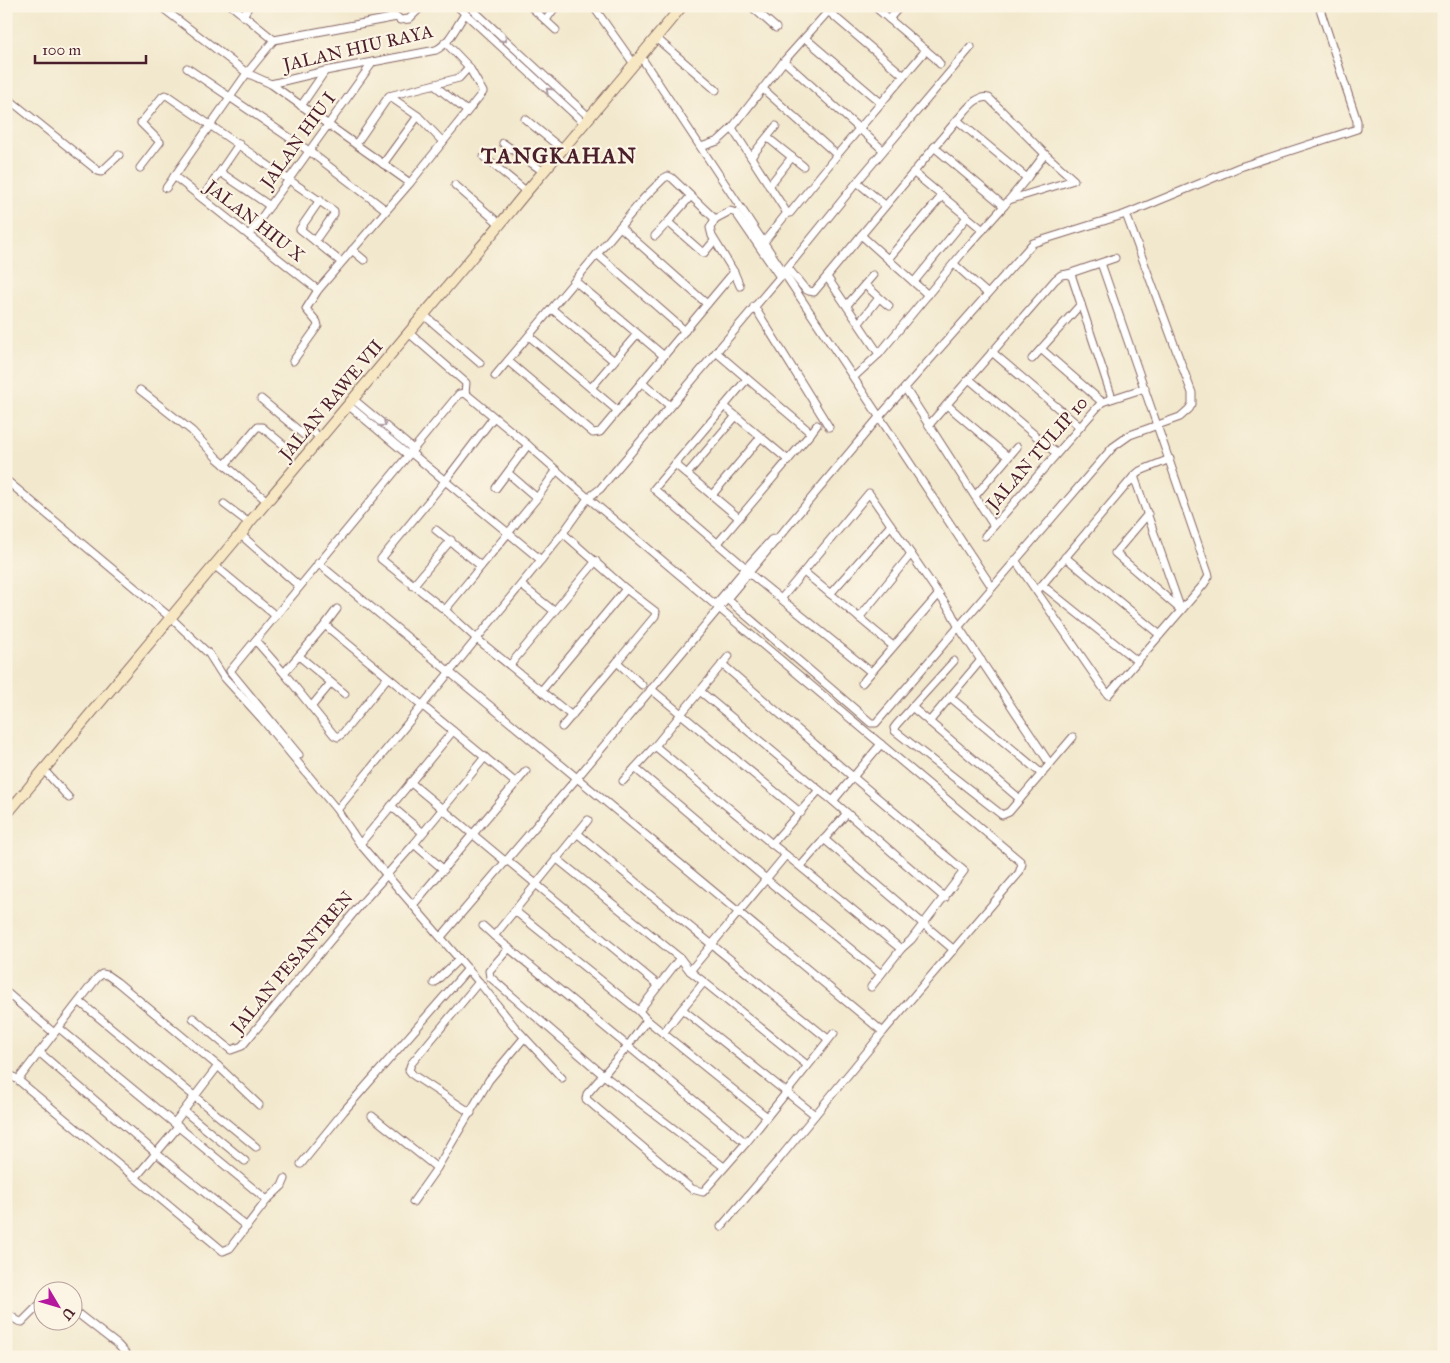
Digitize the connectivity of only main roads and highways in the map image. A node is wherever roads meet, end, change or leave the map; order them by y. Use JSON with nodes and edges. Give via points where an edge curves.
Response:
{"nodes":[{"id":1,"x":682,"y":6,"type":"edge"},
{"id":2,"x":6,"y":815,"type":"edge"}],
"edges":[{"from":1,"to":2,"type":"main road","name":"JALAN RAWE VII"}]}
